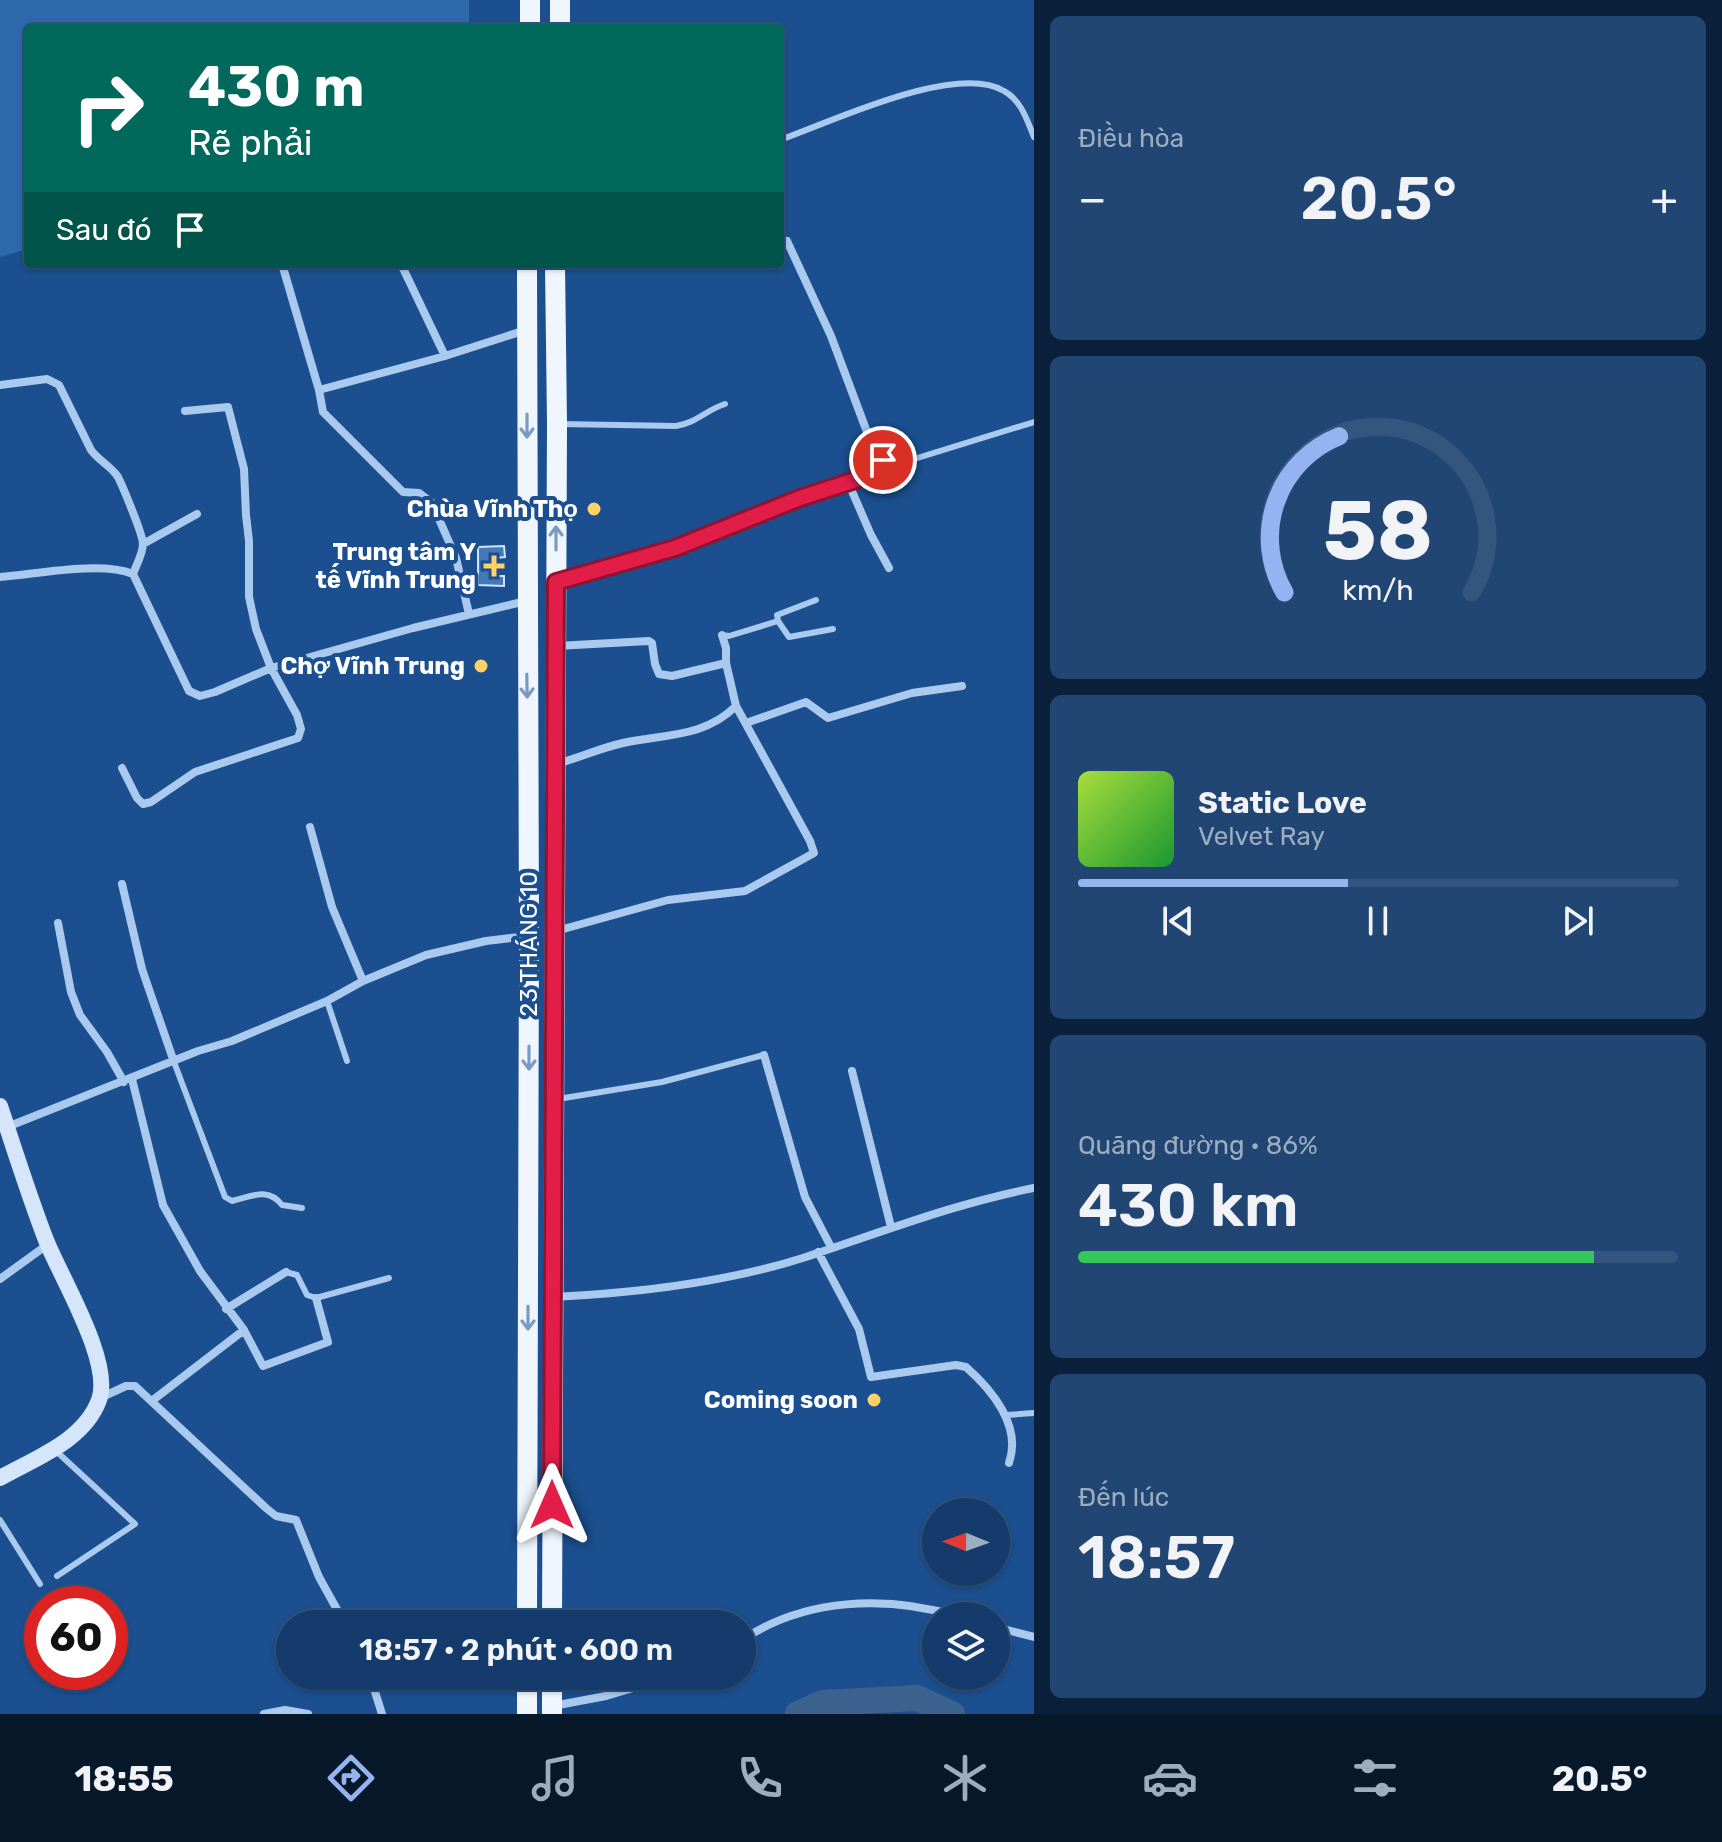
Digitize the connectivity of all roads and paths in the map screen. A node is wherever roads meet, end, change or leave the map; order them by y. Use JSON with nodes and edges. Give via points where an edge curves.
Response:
{"nodes":[{"id":1,"x":530,"y":0,"type":"edge"},
{"id":2,"x":560,"y":0,"type":"edge"},
{"id":3,"x":530,"y":24,"type":"edge"},
{"id":4,"x":560,"y":24,"type":"edge"},
{"id":5,"x":1034,"y":137,"type":"edge"},
{"id":6,"x":784,"y":139,"type":"edge"},
{"id":7,"x":787,"y":241,"type":"dead end"},
{"id":8,"x":283,"y":268,"type":"edge"},
{"id":9,"x":403,"y":268,"type":"edge"},
{"id":10,"x":527,"y":268,"type":"edge"},
{"id":11,"x":555,"y":268,"type":"edge"},
{"id":12,"x":527,"y":330,"type":"junction"},
{"id":13,"x":445,"y":356,"type":"junction"},
{"id":14,"x":527,"y":379,"type":"junction"},
{"id":15,"x":556,"y":379,"type":"junction"},
{"id":16,"x":0,"y":385,"type":"edge"},
{"id":17,"x":319,"y":390,"type":"junction"},
{"id":18,"x":725,"y":404,"type":"dead end"},
{"id":19,"x":185,"y":411,"type":"dead end"},
{"id":20,"x":1034,"y":422,"type":"edge"},
{"id":21,"x":557,"y":424,"type":"junction"},
{"id":22,"x":885,"y":468,"type":"junction"},
{"id":23,"x":848,"y":482,"type":"junction"},
{"id":24,"x":197,"y":514,"type":"dead end"},
{"id":25,"x":143,"y":544,"type":"junction"},
{"id":26,"x":889,"y":568,"type":"dead end"},
{"id":27,"x":133,"y":574,"type":"junction"},
{"id":28,"x":0,"y":577,"type":"edge"},
{"id":29,"x":556,"y":582,"type":"junction"},
{"id":30,"x":816,"y":600,"type":"dead end"},
{"id":31,"x":526,"y":601,"type":"junction"},
{"id":32,"x":469,"y":614,"type":"junction"},
{"id":33,"x":778,"y":621,"type":"junction"},
{"id":34,"x":833,"y":629,"type":"dead end"},
{"id":35,"x":722,"y":635,"type":"joint"},
{"id":36,"x":556,"y":646,"type":"junction"},
{"id":37,"x":726,"y":663,"type":"junction"},
{"id":38,"x":271,"y":668,"type":"junction"},
{"id":39,"x":962,"y":686,"type":"dead end"},
{"id":40,"x":736,"y":706,"type":"junction"},
{"id":41,"x":746,"y":723,"type":"junction"},
{"id":42,"x":556,"y":764,"type":"junction"},
{"id":43,"x":122,"y":768,"type":"dead end"},
{"id":44,"x":310,"y":827,"type":"dead end"},
{"id":45,"x":122,"y":884,"type":"dead end"},
{"id":46,"x":58,"y":923,"type":"dead end"},
{"id":47,"x":555,"y":931,"type":"junction"},
{"id":48,"x":529,"y":936,"type":"junction"},
{"id":49,"x":363,"y":981,"type":"junction"},
{"id":50,"x":327,"y":1001,"type":"junction"},
{"id":51,"x":764,"y":1055,"type":"joint"},
{"id":52,"x":347,"y":1061,"type":"dead end"},
{"id":53,"x":174,"y":1062,"type":"junction"},
{"id":54,"x":852,"y":1071,"type":"dead end"},
{"id":55,"x":128,"y":1080,"type":"junction"},
{"id":56,"x":555,"y":1099,"type":"junction"},
{"id":57,"x":0,"y":1106,"type":"edge"},
{"id":58,"x":4,"y":1128,"type":"edge"},
{"id":59,"x":1034,"y":1188,"type":"edge"},
{"id":60,"x":302,"y":1208,"type":"dead end"},
{"id":61,"x":891,"y":1227,"type":"junction"},
{"id":62,"x":47,"y":1245,"type":"junction"},
{"id":63,"x":831,"y":1247,"type":"junction"},
{"id":64,"x":818,"y":1252,"type":"junction"},
{"id":65,"x":286,"y":1272,"type":"joint"},
{"id":66,"x":389,"y":1278,"type":"dead end"},
{"id":67,"x":0,"y":1279,"type":"edge"},
{"id":68,"x":316,"y":1298,"type":"junction"},
{"id":69,"x":552,"y":1298,"type":"junction"},
{"id":70,"x":226,"y":1309,"type":"junction"},
{"id":71,"x":244,"y":1330,"type":"junction"},
{"id":72,"x":100,"y":1398,"type":"junction"},
{"id":73,"x":153,"y":1400,"type":"junction"},
{"id":74,"x":1034,"y":1413,"type":"edge"},
{"id":75,"x":1006,"y":1415,"type":"junction"},
{"id":76,"x":54,"y":1449,"type":"junction"},
{"id":77,"x":1009,"y":1463,"type":"dead end"},
{"id":78,"x":0,"y":1478,"type":"edge"},
{"id":79,"x":0,"y":1520,"type":"edge"},
{"id":80,"x":57,"y":1576,"type":"dead end"},
{"id":81,"x":40,"y":1584,"type":"dead end"},
{"id":82,"x":922,"y":1609,"type":"edge"},
{"id":83,"x":337,"y":1610,"type":"edge"},
{"id":84,"x":527,"y":1610,"type":"edge"},
{"id":85,"x":552,"y":1610,"type":"edge"},
{"id":86,"x":1010,"y":1631,"type":"edge"},
{"id":87,"x":756,"y":1633,"type":"edge"},
{"id":88,"x":1034,"y":1637,"type":"edge"},
{"id":89,"x":374,"y":1690,"type":"edge"},
{"id":90,"x":526,"y":1690,"type":"edge"},
{"id":91,"x":626,"y":1690,"type":"edge"},
{"id":92,"x":552,"y":1710,"type":"edge"},
{"id":93,"x":524,"y":1713,"type":"edge"},
{"id":94,"x":264,"y":1714,"type":"edge"},
{"id":95,"x":308,"y":1714,"type":"edge"},
{"id":96,"x":382,"y":1714,"type":"edge"}],
"edges":[{"from":1,"to":3,"type":"main road"},
{"from":2,"to":4,"type":"main road"},
{"from":5,"to":6,"type":"lane","via":[[1022,108],[1007,92],[991,84],[963,82],[907,94]]},
{"from":7,"to":22,"type":"street"},
{"from":8,"to":17,"type":"street"},
{"from":9,"to":13,"type":"street"},
{"from":10,"to":12,"type":"main road","name":"23 THÁNG 10"},
{"from":11,"to":15,"type":"main road","name":"23 THÁNG 10"},
{"from":12,"to":13,"type":"street"},
{"from":12,"to":14,"type":"main road","name":"23 THÁNG 10"},
{"from":13,"to":17,"type":"street"},
{"from":14,"to":15,"type":"main road"},
{"from":14,"to":31,"type":"main road","name":"23 THÁNG 10","one_way":true},
{"from":15,"to":21,"type":"main road","name":"23 THÁNG 10"},
{"from":16,"to":25,"type":"street","via":[[47,379],[59,385],[91,450],[118,478]]},
{"from":17,"to":32,"type":"street","via":[[323,412],[350,441],[403,492],[419,493],[432,503],[456,558]]},
{"from":18,"to":21,"type":"lane","via":[[693,423],[676,426]]},
{"from":19,"to":38,"type":"street","via":[[228,407],[244,469],[249,597]]},
{"from":20,"to":22,"type":"lane"},
{"from":29,"to":21,"type":"main road","name":"23 THÁNG 10","one_way":true},
{"from":22,"to":23,"type":"street"},
{"from":23,"to":26,"type":"street"},
{"from":23,"to":29,"type":"street","via":[[675,548]]},
{"from":24,"to":25,"type":"street"},
{"from":25,"to":27,"type":"street"},
{"from":27,"to":28,"type":"street","via":[[111,568]]},
{"from":27,"to":38,"type":"street","via":[[189,691],[200,696],[215,692]]},
{"from":29,"to":36,"type":"main road","name":"23 THÁNG 10"},
{"from":30,"to":33,"type":"lane","via":[[777,615]]},
{"from":31,"to":32,"type":"street"},
{"from":31,"to":48,"type":"main road","name":"23 THÁNG 10","one_way":true},
{"from":32,"to":38,"type":"street"},
{"from":33,"to":34,"type":"lane","via":[[789,637]]},
{"from":33,"to":35,"type":"lane"},
{"from":35,"to":37,"type":"street"},
{"from":36,"to":37,"type":"street","via":[[649,641],[659,674],[672,676]]},
{"from":36,"to":42,"type":"main road","name":"23 THÁNG 10"},
{"from":37,"to":40,"type":"street"},
{"from":38,"to":43,"type":"street","via":[[297,715],[298,738],[195,772],[143,804]]},
{"from":39,"to":41,"type":"street","via":[[912,693],[828,718],[806,702]]},
{"from":40,"to":41,"type":"street"},
{"from":40,"to":42,"type":"street","via":[[685,735],[619,744]]},
{"from":41,"to":47,"type":"street","via":[[814,853],[745,891],[668,900]]},
{"from":42,"to":47,"type":"main road","name":"23 THÁNG 10"},
{"from":44,"to":49,"type":"street","via":[[332,907]]},
{"from":45,"to":53,"type":"street","via":[[142,969]]},
{"from":46,"to":55,"type":"street","via":[[80,1015]]},
{"from":47,"to":48,"type":"main road"},
{"from":47,"to":56,"type":"main road","name":"23 THÁNG 10"},
{"from":48,"to":49,"type":"street","via":[[426,955]]},
{"from":48,"to":84,"type":"main road","name":"23 THÁNG 10","one_way":true},
{"from":49,"to":50,"type":"street"},
{"from":50,"to":52,"type":"lane"},
{"from":50,"to":53,"type":"street"},
{"from":51,"to":56,"type":"lane","via":[[662,1082]]},
{"from":51,"to":63,"type":"street","via":[[805,1197]]},
{"from":53,"to":55,"type":"street"},
{"from":53,"to":60,"type":"lane","via":[[225,1197],[232,1201],[265,1192],[282,1205]]},
{"from":54,"to":61,"type":"street"},
{"from":55,"to":58,"type":"street"},
{"from":55,"to":70,"type":"street","via":[[163,1205]]},
{"from":56,"to":69,"type":"main road","name":"23 THÁNG 10"},
{"from":57,"to":58,"type":"street"},
{"from":58,"to":62,"type":"street"},
{"from":59,"to":61,"type":"street"},
{"from":61,"to":63,"type":"street"},
{"from":62,"to":67,"type":"street"},
{"from":62,"to":72,"type":"street","via":[[88,1332]]},
{"from":63,"to":64,"type":"street"},
{"from":64,"to":69,"type":"street","via":[[716,1279]]},
{"from":64,"to":75,"type":"street","via":[[859,1329],[871,1377],[966,1367]]},
{"from":65,"to":68,"type":"lane","via":[[297,1275],[307,1295]]},
{"from":65,"to":70,"type":"street"},
{"from":66,"to":68,"type":"lane"},
{"from":68,"to":71,"type":"street","via":[[328,1342],[263,1366]]},
{"from":69,"to":85,"type":"main road","name":"23 THÁNG 10"},
{"from":70,"to":71,"type":"street"},
{"from":71,"to":73,"type":"street"},
{"from":72,"to":73,"type":"street","via":[[135,1386]]},
{"from":72,"to":76,"type":"street","via":[[83,1425]]},
{"from":73,"to":83,"type":"street","via":[[266,1508],[296,1520]]},
{"from":74,"to":75,"type":"lane"},
{"from":75,"to":77,"type":"street","via":[[1012,1439]]},
{"from":76,"to":78,"type":"street"},
{"from":76,"to":80,"type":"lane","via":[[135,1524]]},
{"from":79,"to":81,"type":"lane"},
{"from":82,"to":87,"type":"street","via":[[845,1604],[791,1614]]},
{"from":86,"to":88,"type":"street"},
{"from":89,"to":96,"type":"street"},
{"from":90,"to":93,"type":"main road"},
{"from":91,"to":92,"type":"street"},
{"from":92,"to":93,"type":"main road"},
{"from":94,"to":95,"type":"street"}]}
